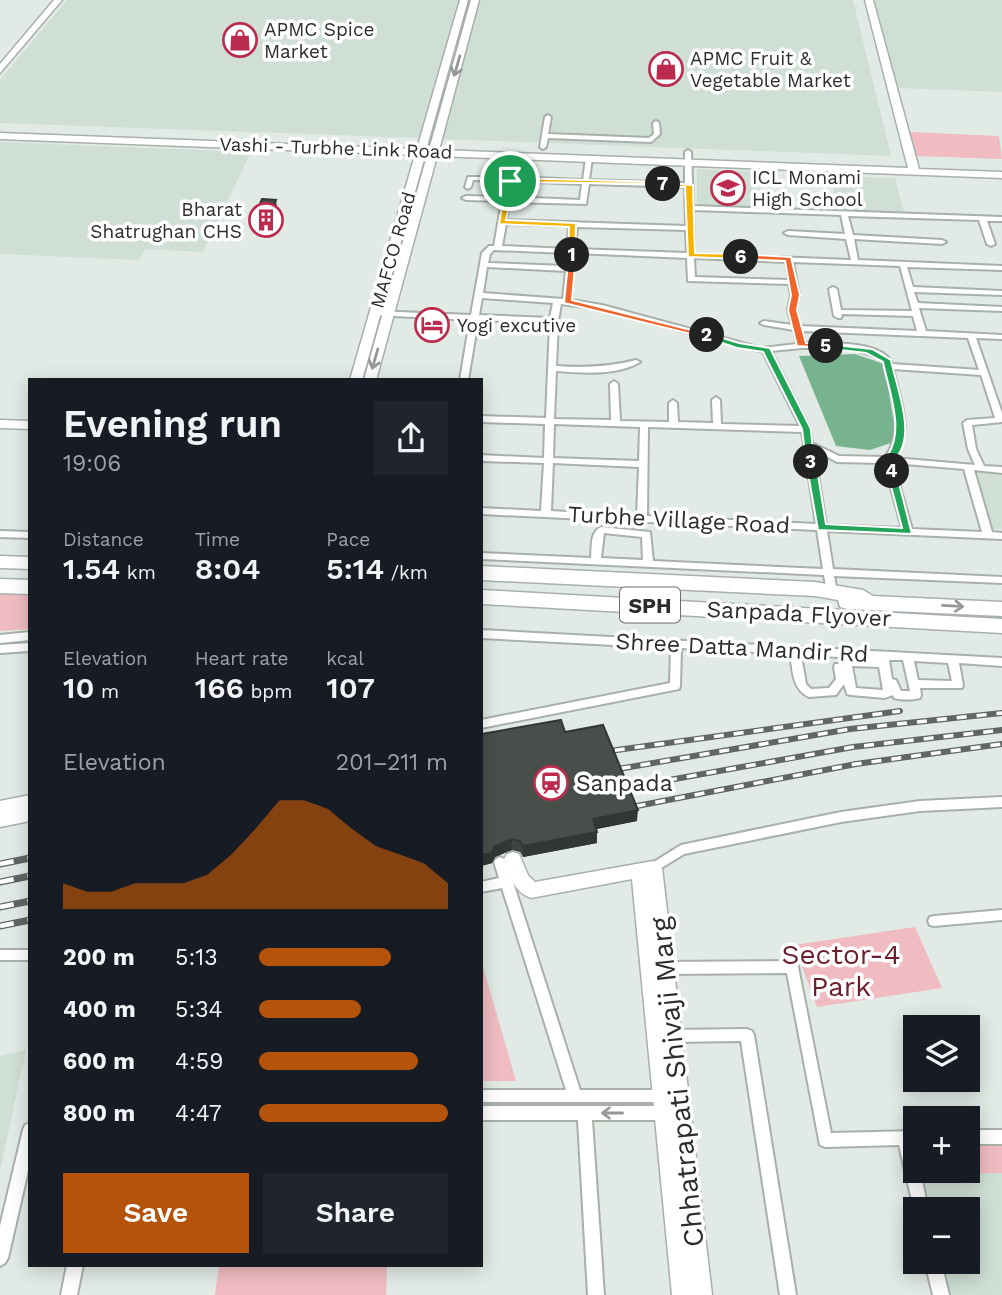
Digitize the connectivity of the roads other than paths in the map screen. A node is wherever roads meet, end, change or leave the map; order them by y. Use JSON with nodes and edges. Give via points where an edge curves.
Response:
{"nodes":[{"id":1,"x":50,"y":0,"type":"edge"},
{"id":2,"x":58,"y":0,"type":"edge"},
{"id":3,"x":464,"y":0,"type":"edge"},
{"id":4,"x":475,"y":0,"type":"edge"},
{"id":5,"x":860,"y":0,"type":"edge"},
{"id":6,"x":869,"y":0,"type":"edge"},
{"id":7,"x":0,"y":59,"type":"edge"},
{"id":8,"x":0,"y":70,"type":"edge"},
{"id":9,"x":548,"y":117,"type":"dead end"},
{"id":10,"x":656,"y":122,"type":"dead end"},
{"id":11,"x":0,"y":133,"type":"edge"},
{"id":12,"x":545,"y":136,"type":"junction"},
{"id":13,"x":543,"y":147,"type":"dead end"},
{"id":14,"x":428,"y":150,"type":"junction"},
{"id":15,"x":688,"y":157,"type":"junction"},
{"id":16,"x":589,"y":158,"type":"junction"},
{"id":17,"x":513,"y":161,"type":"dead end"},
{"id":18,"x":1002,"y":166,"type":"edge"},
{"id":19,"x":913,"y":168,"type":"junction"},
{"id":20,"x":979,"y":171,"type":"junction"},
{"id":21,"x":1002,"y":177,"type":"edge"},
{"id":22,"x":510,"y":181,"type":"junction"},
{"id":23,"x":588,"y":183,"type":"junction"},
{"id":24,"x":689,"y":185,"type":"junction"},
{"id":25,"x":468,"y":187,"type":"dead end"},
{"id":26,"x":466,"y":198,"type":"dead end"},
{"id":27,"x":506,"y":200,"type":"junction"},
{"id":28,"x":690,"y":208,"type":"junction"},
{"id":29,"x":844,"y":214,"type":"junction"},
{"id":30,"x":982,"y":218,"type":"junction"},
{"id":31,"x":1002,"y":219,"type":"edge"},
{"id":32,"x":502,"y":222,"type":"junction"},
{"id":33,"x":573,"y":225,"type":"junction"},
{"id":34,"x":690,"y":228,"type":"junction"},
{"id":35,"x":788,"y":233,"type":"dead end"},
{"id":36,"x":850,"y":235,"type":"junction"},
{"id":37,"x":942,"y":242,"type":"dead end"},
{"id":38,"x":991,"y":244,"type":"dead end"},
{"id":39,"x":498,"y":247,"type":"junction"},
{"id":40,"x":572,"y":250,"type":"junction"},
{"id":41,"x":691,"y":255,"type":"junction"},
{"id":42,"x":789,"y":259,"type":"junction"},
{"id":43,"x":855,"y":262,"type":"junction"},
{"id":44,"x":904,"y":264,"type":"junction"},
{"id":45,"x":484,"y":265,"type":"junction"},
{"id":46,"x":1002,"y":268,"type":"edge"},
{"id":47,"x":571,"y":269,"type":"junction"},
{"id":48,"x":793,"y":282,"type":"junction"},
{"id":49,"x":833,"y":289,"type":"dead end"},
{"id":50,"x":910,"y":289,"type":"junction"},
{"id":51,"x":1002,"y":293,"type":"edge"},
{"id":52,"x":479,"y":295,"type":"junction"},
{"id":53,"x":567,"y":302,"type":"junction"},
{"id":54,"x":1002,"y":309,"type":"edge"},
{"id":55,"x":916,"y":310,"type":"junction"},
{"id":56,"x":838,"y":312,"type":"junction"},
{"id":57,"x":380,"y":317,"type":"junction"},
{"id":58,"x":475,"y":318,"type":"junction"},
{"id":59,"x":554,"y":321,"type":"junction"},
{"id":60,"x":764,"y":323,"type":"dead end"},
{"id":61,"x":796,"y":328,"type":"junction"},
{"id":62,"x":841,"y":330,"type":"junction"},
{"id":63,"x":922,"y":333,"type":"junction"},
{"id":64,"x":971,"y":335,"type":"junction"},
{"id":65,"x":1002,"y":337,"type":"edge"},
{"id":66,"x":802,"y":346,"type":"junction"},
{"id":67,"x":766,"y":349,"type":"junction"},
{"id":68,"x":636,"y":362,"type":"dead end"},
{"id":69,"x":888,"y":366,"type":"junction"},
{"id":70,"x":552,"y":368,"type":"junction"},
{"id":71,"x":984,"y":373,"type":"junction"},
{"id":72,"x":357,"y":378,"type":"edge"},
{"id":73,"x":370,"y":378,"type":"edge"},
{"id":74,"x":464,"y":378,"type":"edge"},
{"id":75,"x":614,"y":384,"type":"dead end"},
{"id":76,"x":716,"y":400,"type":"dead end"},
{"id":77,"x":673,"y":403,"type":"dead end"},
{"id":78,"x":483,"y":419,"type":"edge"},
{"id":79,"x":551,"y":421,"type":"junction"},
{"id":80,"x":616,"y":423,"type":"junction"},
{"id":81,"x":0,"y":424,"type":"edge"},
{"id":82,"x":644,"y":424,"type":"junction"},
{"id":83,"x":28,"y":425,"type":"edge"},
{"id":84,"x":674,"y":425,"type":"junction"},
{"id":85,"x":717,"y":426,"type":"junction"},
{"id":86,"x":806,"y":429,"type":"junction"},
{"id":87,"x":0,"y":433,"type":"edge"},
{"id":88,"x":28,"y":434,"type":"edge"},
{"id":89,"x":808,"y":444,"type":"junction"},
{"id":90,"x":483,"y":458,"type":"edge"},
{"id":91,"x":888,"y":460,"type":"junction"},
{"id":92,"x":550,"y":461,"type":"junction"},
{"id":93,"x":643,"y":464,"type":"junction"},
{"id":94,"x":968,"y":467,"type":"junction"},
{"id":95,"x":981,"y":468,"type":"junction"},
{"id":96,"x":1002,"y":470,"type":"edge"},
{"id":97,"x":483,"y":511,"type":"edge"},
{"id":98,"x":546,"y":514,"type":"junction"},
{"id":99,"x":642,"y":519,"type":"junction"},
{"id":100,"x":822,"y":527,"type":"junction"},
{"id":101,"x":908,"y":532,"type":"junction"},
{"id":102,"x":0,"y":534,"type":"edge"},
{"id":103,"x":28,"y":535,"type":"edge"},
{"id":104,"x":989,"y":536,"type":"junction"},
{"id":105,"x":1002,"y":536,"type":"edge"},
{"id":106,"x":0,"y":549,"type":"edge"},
{"id":107,"x":28,"y":551,"type":"edge"},
{"id":108,"x":483,"y":556,"type":"edge"},
{"id":109,"x":596,"y":561,"type":"junction"},
{"id":110,"x":0,"y":562,"type":"edge"},
{"id":111,"x":28,"y":563,"type":"edge"},
{"id":112,"x":648,"y":564,"type":"junction"},
{"id":113,"x":0,"y":573,"type":"edge"},
{"id":114,"x":483,"y":573,"type":"edge"},
{"id":115,"x":28,"y":574,"type":"edge"},
{"id":116,"x":1002,"y":580,"type":"edge"},
{"id":117,"x":483,"y":585,"type":"edge"},
{"id":118,"x":0,"y":586,"type":"edge"},
{"id":119,"x":28,"y":587,"type":"edge"},
{"id":120,"x":824,"y":595,"type":"junction"},
{"id":121,"x":483,"y":597,"type":"edge"},
{"id":122,"x":1002,"y":609,"type":"edge"},
{"id":123,"x":483,"y":610,"type":"edge"},
{"id":124,"x":905,"y":612,"type":"junction"},
{"id":125,"x":1002,"y":626,"type":"edge"},
{"id":126,"x":483,"y":634,"type":"edge"},
{"id":127,"x":28,"y":636,"type":"edge"},
{"id":128,"x":0,"y":639,"type":"edge"},
{"id":129,"x":676,"y":645,"type":"junction"},
{"id":130,"x":28,"y":647,"type":"edge"},
{"id":131,"x":0,"y":649,"type":"edge"},
{"id":132,"x":795,"y":651,"type":"junction"},
{"id":133,"x":842,"y":656,"type":"junction"},
{"id":134,"x":886,"y":660,"type":"junction"},
{"id":135,"x":909,"y":661,"type":"junction"},
{"id":136,"x":1002,"y":662,"type":"edge"},
{"id":137,"x":954,"y":663,"type":"junction"},
{"id":138,"x":913,"y":684,"type":"junction"},
{"id":139,"x":483,"y":724,"type":"edge"},
{"id":140,"x":28,"y":802,"type":"edge"},
{"id":141,"x":1001,"y":803,"type":"edge"},
{"id":142,"x":0,"y":808,"type":"edge"},
{"id":143,"x":28,"y":814,"type":"edge"},
{"id":144,"x":0,"y":820,"type":"edge"},
{"id":145,"x":507,"y":861,"type":"joint"},
{"id":146,"x":646,"y":870,"type":"junction"},
{"id":147,"x":507,"y":882,"type":"junction"},
{"id":148,"x":483,"y":887,"type":"edge"},
{"id":149,"x":1002,"y":915,"type":"edge"},
{"id":150,"x":934,"y":921,"type":"dead end"},
{"id":151,"x":0,"y":955,"type":"edge"},
{"id":152,"x":28,"y":955,"type":"edge"},
{"id":153,"x":657,"y":968,"type":"junction"},
{"id":154,"x":664,"y":1037,"type":"junction"},
{"id":155,"x":483,"y":1096,"type":"edge"},
{"id":156,"x":575,"y":1096,"type":"junction"},
{"id":157,"x":672,"y":1104,"type":"junction"},
{"id":158,"x":483,"y":1112,"type":"edge"},
{"id":159,"x":585,"y":1113,"type":"junction"},
{"id":160,"x":980,"y":1137,"type":"edge"},
{"id":161,"x":1002,"y":1137,"type":"edge"},
{"id":162,"x":903,"y":1138,"type":"edge"},
{"id":163,"x":28,"y":1141,"type":"edge"},
{"id":164,"x":0,"y":1258,"type":"edge"},
{"id":165,"x":75,"y":1267,"type":"edge"},
{"id":166,"x":936,"y":1274,"type":"edge"},
{"id":167,"x":69,"y":1295,"type":"edge"},
{"id":168,"x":596,"y":1295,"type":"edge"},
{"id":169,"x":684,"y":1295,"type":"edge"},
{"id":170,"x":701,"y":1295,"type":"edge"},
{"id":171,"x":788,"y":1295,"type":"edge"},
{"id":172,"x":941,"y":1295,"type":"edge"}],
"edges":[{"from":1,"to":7,"type":"main road"},
{"from":2,"to":8,"type":"main road"},
{"from":3,"to":14,"type":"main road","name":"MAFCO Road"},
{"from":4,"to":14,"type":"main road","name":"MAFCO Road","one_way":true},
{"from":5,"to":19,"type":"main road"},
{"from":6,"to":19,"type":"main road"},
{"from":9,"to":12,"type":"street"},
{"from":10,"to":12,"type":"street","via":[[657,134],[651,140]]},
{"from":11,"to":14,"type":"main road","name":"Vashi - Turbhe Link Road"},
{"from":12,"to":13,"type":"street"},
{"from":14,"to":15,"type":"main road","name":"Vashi - Turbhe Link Road"},
{"from":14,"to":16,"type":"main road","name":"Vashi - Turbhe Link Road"},
{"from":14,"to":57,"type":"main road","name":"MAFCO Road"},
{"from":15,"to":16,"type":"main road","name":"Vashi - Turbhe Link Road"},
{"from":15,"to":19,"type":"main road","name":"Vashi - Turbhe Link Road"},
{"from":15,"to":24,"type":"street"},
{"from":16,"to":23,"type":"street"},
{"from":17,"to":22,"type":"street"},
{"from":18,"to":19,"type":"main road"},
{"from":18,"to":20,"type":"main road"},
{"from":19,"to":20,"type":"main road"},
{"from":19,"to":21,"type":"main road"},
{"from":20,"to":21,"type":"main road"},
{"from":22,"to":23,"type":"street"},
{"from":22,"to":25,"type":"street","via":[[470,178]]},
{"from":22,"to":27,"type":"street"},
{"from":23,"to":24,"type":"street"},
{"from":23,"to":27,"type":"street","via":[[583,202]]},
{"from":24,"to":28,"type":"street"},
{"from":26,"to":27,"type":"street"},
{"from":27,"to":32,"type":"street"},
{"from":28,"to":29,"type":"street"},
{"from":28,"to":34,"type":"street"},
{"from":29,"to":30,"type":"street"},
{"from":29,"to":36,"type":"street"},
{"from":30,"to":31,"type":"street"},
{"from":30,"to":38,"type":"street"},
{"from":32,"to":33,"type":"street"},
{"from":32,"to":39,"type":"street"},
{"from":33,"to":34,"type":"street"},
{"from":33,"to":40,"type":"street"},
{"from":34,"to":41,"type":"street"},
{"from":35,"to":36,"type":"street"},
{"from":36,"to":37,"type":"street"},
{"from":36,"to":43,"type":"street"},
{"from":39,"to":40,"type":"street"},
{"from":39,"to":45,"type":"street","via":[[488,250]]},
{"from":40,"to":41,"type":"street"},
{"from":40,"to":47,"type":"street"},
{"from":41,"to":42,"type":"street"},
{"from":41,"to":48,"type":"street","via":[[691,279]]},
{"from":42,"to":43,"type":"street"},
{"from":42,"to":48,"type":"street"},
{"from":43,"to":44,"type":"street"},
{"from":44,"to":46,"type":"street"},
{"from":44,"to":50,"type":"street"},
{"from":45,"to":47,"type":"street"},
{"from":45,"to":52,"type":"street"},
{"from":47,"to":53,"type":"street"},
{"from":48,"to":61,"type":"street"},
{"from":49,"to":56,"type":"street"},
{"from":50,"to":51,"type":"street"},
{"from":50,"to":55,"type":"street"},
{"from":52,"to":53,"type":"street"},
{"from":52,"to":58,"type":"street"},
{"from":53,"to":59,"type":"street","via":[[557,301]]},
{"from":53,"to":67,"type":"street"},
{"from":54,"to":55,"type":"street"},
{"from":55,"to":56,"type":"street"},
{"from":55,"to":63,"type":"street"},
{"from":56,"to":62,"type":"street"},
{"from":57,"to":58,"type":"street"},
{"from":57,"to":72,"type":"main road","name":"MAFCO Road"},
{"from":57,"to":73,"type":"main road","name":"MAFCO Road","one_way":true},
{"from":58,"to":59,"type":"street"},
{"from":58,"to":74,"type":"street"},
{"from":59,"to":70,"type":"street"},
{"from":60,"to":61,"type":"street"},
{"from":61,"to":62,"type":"street"},
{"from":61,"to":66,"type":"street"},
{"from":62,"to":63,"type":"street"},
{"from":63,"to":64,"type":"street"},
{"from":64,"to":65,"type":"street"},
{"from":64,"to":71,"type":"street"},
{"from":66,"to":67,"type":"street"},
{"from":66,"to":69,"type":"street","via":[[869,351],[887,360]]},
{"from":67,"to":86,"type":"street"},
{"from":68,"to":70,"type":"street","via":[[600,370]]},
{"from":69,"to":71,"type":"street"},
{"from":69,"to":91,"type":"street","via":[[901,431],[897,452]]},
{"from":70,"to":79,"type":"street"},
{"from":71,"to":95,"type":"street","via":[[1000,420],[967,423]]},
{"from":75,"to":80,"type":"street"},
{"from":76,"to":85,"type":"street"},
{"from":77,"to":84,"type":"street"},
{"from":78,"to":79,"type":"street"},
{"from":79,"to":80,"type":"street"},
{"from":79,"to":92,"type":"street"},
{"from":80,"to":82,"type":"street"},
{"from":81,"to":83,"type":"main road"},
{"from":82,"to":84,"type":"street"},
{"from":82,"to":93,"type":"street"},
{"from":84,"to":85,"type":"street"},
{"from":85,"to":86,"type":"street"},
{"from":86,"to":89,"type":"street"},
{"from":87,"to":88,"type":"main road"},
{"from":89,"to":91,"type":"street","via":[[837,459]]},
{"from":89,"to":100,"type":"street"},
{"from":90,"to":92,"type":"street"},
{"from":91,"to":94,"type":"street"},
{"from":91,"to":101,"type":"street"},
{"from":92,"to":93,"type":"street"},
{"from":92,"to":98,"type":"street"},
{"from":93,"to":99,"type":"street"},
{"from":94,"to":95,"type":"street"},
{"from":94,"to":104,"type":"street"},
{"from":95,"to":96,"type":"street"},
{"from":97,"to":98,"type":"street","name":"Turbhe Village Road"},
{"from":98,"to":99,"type":"street","name":"Turbhe Village Road"},
{"from":99,"to":100,"type":"street","name":"Turbhe Village Road"},
{"from":100,"to":101,"type":"street","name":"Turbhe Village Road"},
{"from":100,"to":120,"type":"street"},
{"from":101,"to":104,"type":"street","name":"Turbhe Village Road"},
{"from":102,"to":103,"type":"street"},
{"from":104,"to":105,"type":"street","name":"Turbhe Village Road"},
{"from":106,"to":107,"type":"highway"},
{"from":108,"to":109,"type":"street"},
{"from":109,"to":112,"type":"street"},
{"from":109,"to":112,"type":"street","via":[[601,530],[647,534]]},
{"from":110,"to":111,"type":"highway"},
{"from":112,"to":120,"type":"street"},
{"from":113,"to":115,"type":"highway"},
{"from":114,"to":120,"type":"highway"},
{"from":116,"to":120,"type":"street"},
{"from":117,"to":120,"type":"highway","name":"Sanpada Flyover","number":"SPH"},
{"from":118,"to":119,"type":"highway"},
{"from":120,"to":121,"type":"highway","name":"Sanpada Flyover","number":"SPH"},
{"from":120,"to":124,"type":"highway","name":"Sanpada Flyover","number":"SPH"},
{"from":124,"to":122,"type":"highway","number":"SPH","one_way":true},
{"from":123,"to":124,"type":"highway","via":[[821,627]]},
{"from":124,"to":125,"type":"highway","number":"SPH"},
{"from":126,"to":129,"type":"street","name":"Shree Datta Mandir Rd"},
{"from":127,"to":128,"type":"street"},
{"from":129,"to":132,"type":"street","name":"Shree Datta Mandir Rd"},
{"from":129,"to":139,"type":"street","via":[[675,686]]},
{"from":130,"to":131,"type":"street"},
{"from":132,"to":133,"type":"street","name":"Shree Datta Mandir Rd"},
{"from":132,"to":133,"type":"street","via":[[801,686],[809,693],[829,694],[840,684]]},
{"from":133,"to":134,"type":"street","name":"Shree Datta Mandir Rd"},
{"from":133,"to":134,"type":"street","via":[[851,691],[889,692]]},
{"from":134,"to":135,"type":"street","name":"Shree Datta Mandir Rd"},
{"from":134,"to":138,"type":"street","via":[[894,692],[916,695]]},
{"from":135,"to":137,"type":"street","name":"Shree Datta Mandir Rd"},
{"from":135,"to":138,"type":"street"},
{"from":136,"to":137,"type":"street"},
{"from":137,"to":138,"type":"street","via":[[957,686]]},
{"from":140,"to":142,"type":"main road"},
{"from":141,"to":146,"type":"street","via":[[920,806],[841,817],[681,850]]},
{"from":143,"to":144,"type":"main road"},
{"from":145,"to":146,"type":"main road","via":[[531,890]]},
{"from":145,"to":147,"type":"street"},
{"from":146,"to":153,"type":"main road","name":"Chhatrapati Shivaji Marg"},
{"from":147,"to":148,"type":"street"},
{"from":147,"to":156,"type":"street"},
{"from":149,"to":150,"type":"street"},
{"from":151,"to":152,"type":"street"},
{"from":153,"to":154,"type":"main road","name":"Chhatrapati Shivaji Marg"},
{"from":153,"to":162,"type":"street","via":[[792,967],[825,1140]]},
{"from":154,"to":157,"type":"main road","name":"Chhatrapati Shivaji Marg"},
{"from":154,"to":171,"type":"street","via":[[747,1035]]},
{"from":155,"to":156,"type":"street"},
{"from":156,"to":157,"type":"street"},
{"from":157,"to":159,"type":"street","one_way":true},
{"from":157,"to":169,"type":"main road","name":"Chhatrapati Shivaji Marg"},
{"from":157,"to":170,"type":"main road","name":"Chhatrapati Shivaji Marg"},
{"from":158,"to":159,"type":"street"},
{"from":159,"to":168,"type":"street"},
{"from":160,"to":161,"type":"street"},
{"from":163,"to":164,"type":"street"},
{"from":165,"to":167,"type":"street"},
{"from":166,"to":172,"type":"street"}]}
